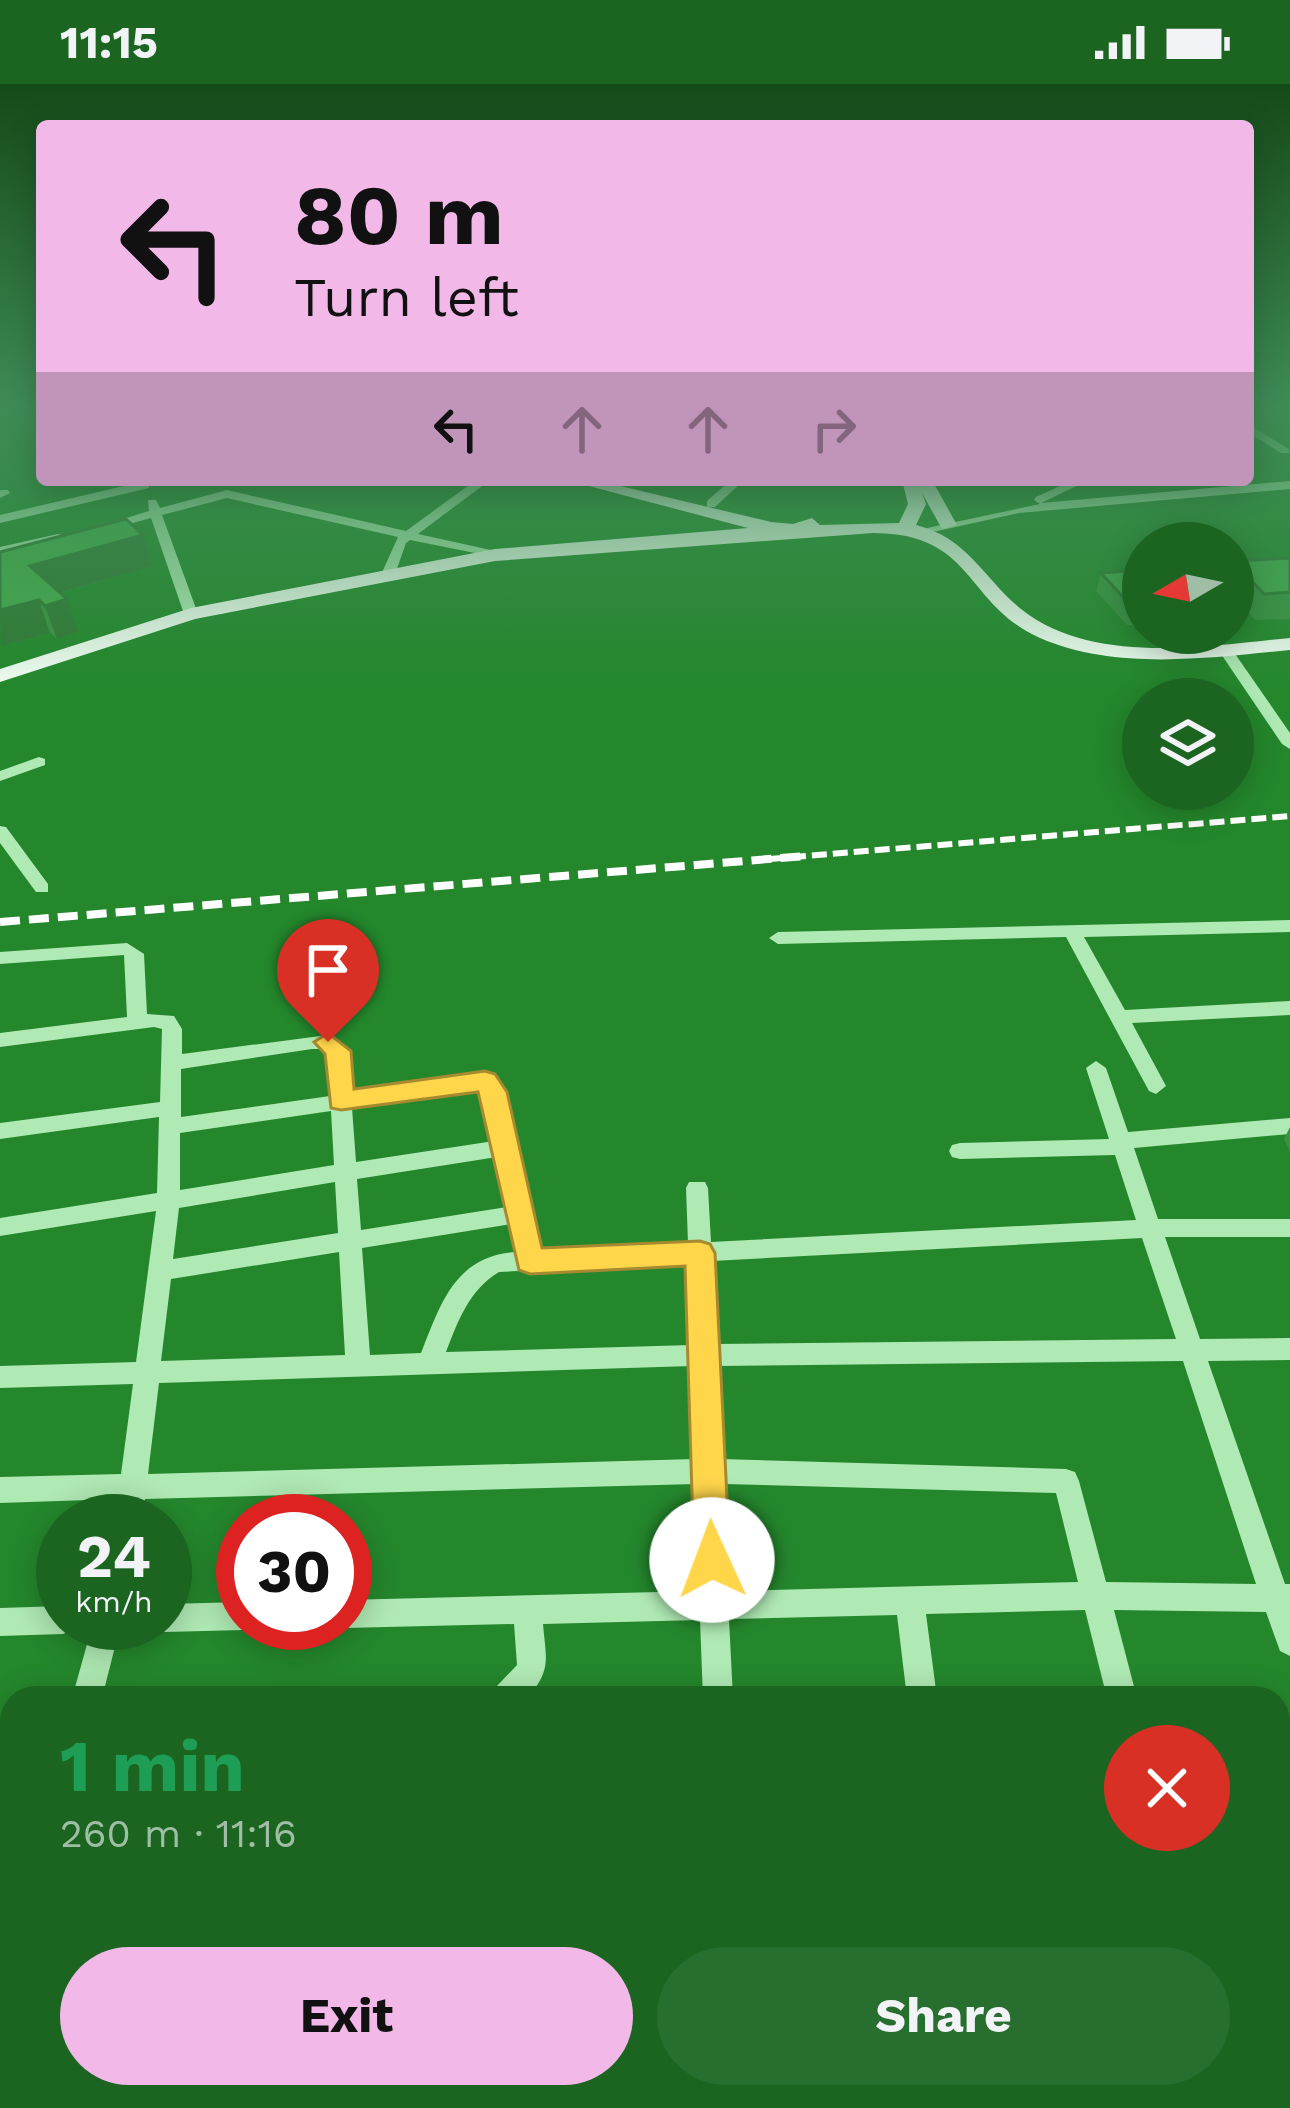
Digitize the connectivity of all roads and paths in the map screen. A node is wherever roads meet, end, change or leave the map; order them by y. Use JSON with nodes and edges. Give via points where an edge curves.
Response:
{"nodes":[{"id":1,"x":66,"y":502,"type":"edge"},
{"id":2,"x":152,"y":502,"type":"edge"},
{"id":3,"x":186,"y":502,"type":"edge"},
{"id":4,"x":264,"y":502,"type":"edge"},
{"id":5,"x":452,"y":502,"type":"edge"},
{"id":6,"x":686,"y":502,"type":"edge"},
{"id":7,"x":918,"y":502,"type":"edge"},
{"id":8,"x":924,"y":502,"type":"edge"},
{"id":9,"x":1033,"y":502,"type":"edge"},
{"id":10,"x":1093,"y":502,"type":"edge"},
{"id":11,"x":711,"y":503,"type":"edge"},
{"id":12,"x":1019,"y":509,"type":"junction"},
{"id":13,"x":157,"y":514,"type":"junction"},
{"id":14,"x":0,"y":519,"type":"edge"},
{"id":15,"x":803,"y":526,"type":"junction"},
{"id":16,"x":923,"y":527,"type":"junction"},
{"id":17,"x":90,"y":530,"type":"edge"},
{"id":18,"x":406,"y":535,"type":"junction"},
{"id":19,"x":67,"y":536,"type":"edge"},
{"id":20,"x":0,"y":551,"type":"edge"},
{"id":21,"x":495,"y":555,"type":"junction"},
{"id":22,"x":387,"y":578,"type":"junction"},
{"id":23,"x":191,"y":614,"type":"junction"},
{"id":24,"x":1290,"y":641,"type":"edge"},
{"id":25,"x":1254,"y":647,"type":"edge"},
{"id":26,"x":1122,"y":650,"type":"edge"},
{"id":27,"x":1228,"y":654,"type":"edge"},
{"id":28,"x":0,"y":676,"type":"edge"},
{"id":29,"x":1290,"y":744,"type":"edge"},
{"id":30,"x":39,"y":762,"type":"dead end"},
{"id":31,"x":0,"y":776,"type":"edge"},
{"id":32,"x":0,"y":831,"type":"edge"},
{"id":33,"x":42,"y":888,"type":"dead end"},
{"id":34,"x":1290,"y":926,"type":"edge"},
{"id":35,"x":1072,"y":931,"type":"junction"},
{"id":36,"x":778,"y":938,"type":"dead end"},
{"id":37,"x":0,"y":958,"type":"edge"},
{"id":38,"x":1290,"y":1008,"type":"edge"},
{"id":39,"x":1118,"y":1017,"type":"junction"},
{"id":40,"x":137,"y":1022,"type":"junction"},
{"id":41,"x":0,"y":1040,"type":"edge"},
{"id":42,"x":171,"y":1063,"type":"junction"},
{"id":43,"x":1096,"y":1068,"type":"dead end"},
{"id":44,"x":1156,"y":1086,"type":"dead end"},
{"id":45,"x":341,"y":1100,"type":"junction"},
{"id":46,"x":169,"y":1118,"type":"junction"},
{"id":47,"x":1290,"y":1126,"type":"edge"},
{"id":48,"x":0,"y":1131,"type":"edge"},
{"id":49,"x":505,"y":1147,"type":"junction"},
{"id":50,"x":1119,"y":1147,"type":"junction"},
{"id":51,"x":960,"y":1151,"type":"dead end"},
{"id":52,"x":346,"y":1174,"type":"junction"},
{"id":53,"x":697,"y":1188,"type":"dead end"},
{"id":54,"x":167,"y":1203,"type":"junction"},
{"id":55,"x":520,"y":1214,"type":"junction"},
{"id":56,"x":0,"y":1227,"type":"edge"},
{"id":57,"x":1150,"y":1228,"type":"junction"},
{"id":58,"x":1290,"y":1228,"type":"edge"},
{"id":59,"x":350,"y":1241,"type":"junction"},
{"id":60,"x":700,"y":1253,"type":"junction"},
{"id":61,"x":530,"y":1262,"type":"junction"},
{"id":62,"x":160,"y":1271,"type":"junction"},
{"id":63,"x":1290,"y":1348,"type":"edge"},
{"id":64,"x":1194,"y":1350,"type":"junction"},
{"id":65,"x":704,"y":1355,"type":"junction"},
{"id":66,"x":429,"y":1364,"type":"junction"},
{"id":67,"x":358,"y":1366,"type":"junction"},
{"id":68,"x":148,"y":1373,"type":"junction"},
{"id":69,"x":0,"y":1378,"type":"edge"},
{"id":70,"x":709,"y":1471,"type":"junction"},
{"id":71,"x":136,"y":1486,"type":"junction"},
{"id":72,"x":0,"y":1490,"type":"edge"},
{"id":73,"x":134,"y":1494,"type":"edge"},
{"id":74,"x":1096,"y":1596,"type":"junction"},
{"id":75,"x":1283,"y":1598,"type":"edge"},
{"id":76,"x":910,"y":1600,"type":"junction"},
{"id":77,"x":714,"y":1605,"type":"junction"},
{"id":78,"x":526,"y":1610,"type":"junction"},
{"id":79,"x":372,"y":1613,"type":"edge"},
{"id":80,"x":36,"y":1621,"type":"edge"},
{"id":81,"x":0,"y":1622,"type":"edge"},
{"id":82,"x":1290,"y":1641,"type":"edge"},
{"id":83,"x":100,"y":1650,"type":"edge"},
{"id":84,"x":90,"y":1686,"type":"edge"},
{"id":85,"x":518,"y":1686,"type":"edge"},
{"id":86,"x":717,"y":1686,"type":"edge"},
{"id":87,"x":921,"y":1686,"type":"edge"},
{"id":88,"x":1119,"y":1686,"type":"edge"}],
"edges":[{"from":1,"to":14,"type":"street"},
{"from":2,"to":13,"type":"street"},
{"from":3,"to":13,"type":"street"},
{"from":4,"to":18,"type":"street"},
{"from":5,"to":18,"type":"street"},
{"from":6,"to":15,"type":"main road"},
{"from":7,"to":16,"type":"main road"},
{"from":8,"to":16,"type":"main road"},
{"from":9,"to":12,"type":"street"},
{"from":10,"to":12,"type":"street"},
{"from":11,"to":15,"type":"main road"},
{"from":12,"to":16,"type":"street"},
{"from":13,"to":17,"type":"street"},
{"from":13,"to":23,"type":"street"},
{"from":15,"to":16,"type":"main road"},
{"from":15,"to":21,"type":"main road"},
{"from":16,"to":24,"type":"main road","via":[[975,547],[1034,614],[1069,631],[1157,644]]},
{"from":16,"to":26,"type":"main road","via":[[976,565],[1022,620]]},
{"from":18,"to":21,"type":"street"},
{"from":18,"to":22,"type":"street"},
{"from":19,"to":20,"type":"street"},
{"from":21,"to":22,"type":"main road"},
{"from":22,"to":23,"type":"main road"},
{"from":23,"to":28,"type":"main road"},
{"from":24,"to":25,"type":"main road"},
{"from":27,"to":29,"type":"street"},
{"from":30,"to":31,"type":"street"},
{"from":32,"to":33,"type":"street"},
{"from":34,"to":35,"type":"street"},
{"from":35,"to":36,"type":"street"},
{"from":35,"to":39,"type":"street"},
{"from":37,"to":40,"type":"street","via":[[128,949],[135,954]]},
{"from":38,"to":39,"type":"street"},
{"from":39,"to":44,"type":"street"},
{"from":40,"to":41,"type":"street"},
{"from":40,"to":42,"type":"street","via":[[167,1021]]},
{"from":42,"to":45,"type":"street","via":[[328,1042],[338,1051]]},
{"from":42,"to":46,"type":"street"},
{"from":43,"to":50,"type":"street"},
{"from":45,"to":46,"type":"street"},
{"from":45,"to":49,"type":"street","via":[[485,1081]]},
{"from":45,"to":52,"type":"street"},
{"from":46,"to":48,"type":"street"},
{"from":46,"to":54,"type":"street"},
{"from":47,"to":50,"type":"street","via":[[1132,1139]]},
{"from":49,"to":52,"type":"street"},
{"from":49,"to":55,"type":"street"},
{"from":50,"to":51,"type":"street"},
{"from":50,"to":57,"type":"street"},
{"from":52,"to":54,"type":"street"},
{"from":52,"to":59,"type":"street"},
{"from":53,"to":60,"type":"street"},
{"from":54,"to":56,"type":"street"},
{"from":54,"to":62,"type":"street"},
{"from":55,"to":59,"type":"street"},
{"from":55,"to":61,"type":"street"},
{"from":57,"to":58,"type":"street"},
{"from":57,"to":60,"type":"street"},
{"from":57,"to":64,"type":"street"},
{"from":59,"to":62,"type":"street"},
{"from":59,"to":67,"type":"street"},
{"from":60,"to":61,"type":"street"},
{"from":60,"to":65,"type":"street"},
{"from":61,"to":66,"type":"street","via":[[479,1269]]},
{"from":62,"to":68,"type":"street"},
{"from":63,"to":64,"type":"street"},
{"from":64,"to":65,"type":"street"},
{"from":64,"to":75,"type":"street"},
{"from":65,"to":66,"type":"street"},
{"from":65,"to":70,"type":"street"},
{"from":66,"to":67,"type":"street"},
{"from":67,"to":68,"type":"street"},
{"from":68,"to":69,"type":"street"},
{"from":68,"to":71,"type":"street"},
{"from":70,"to":71,"type":"street"},
{"from":70,"to":74,"type":"street","via":[[1066,1480]]},
{"from":70,"to":77,"type":"street"},
{"from":71,"to":72,"type":"street"},
{"from":71,"to":73,"type":"street"},
{"from":74,"to":75,"type":"street"},
{"from":74,"to":76,"type":"street"},
{"from":74,"to":88,"type":"street"},
{"from":75,"to":82,"type":"street"},
{"from":76,"to":77,"type":"street"},
{"from":76,"to":87,"type":"street"},
{"from":77,"to":78,"type":"street"},
{"from":77,"to":86,"type":"street"},
{"from":78,"to":79,"type":"street"},
{"from":78,"to":85,"type":"street","via":[[532,1670]]},
{"from":80,"to":81,"type":"street"},
{"from":83,"to":84,"type":"street"}]}
